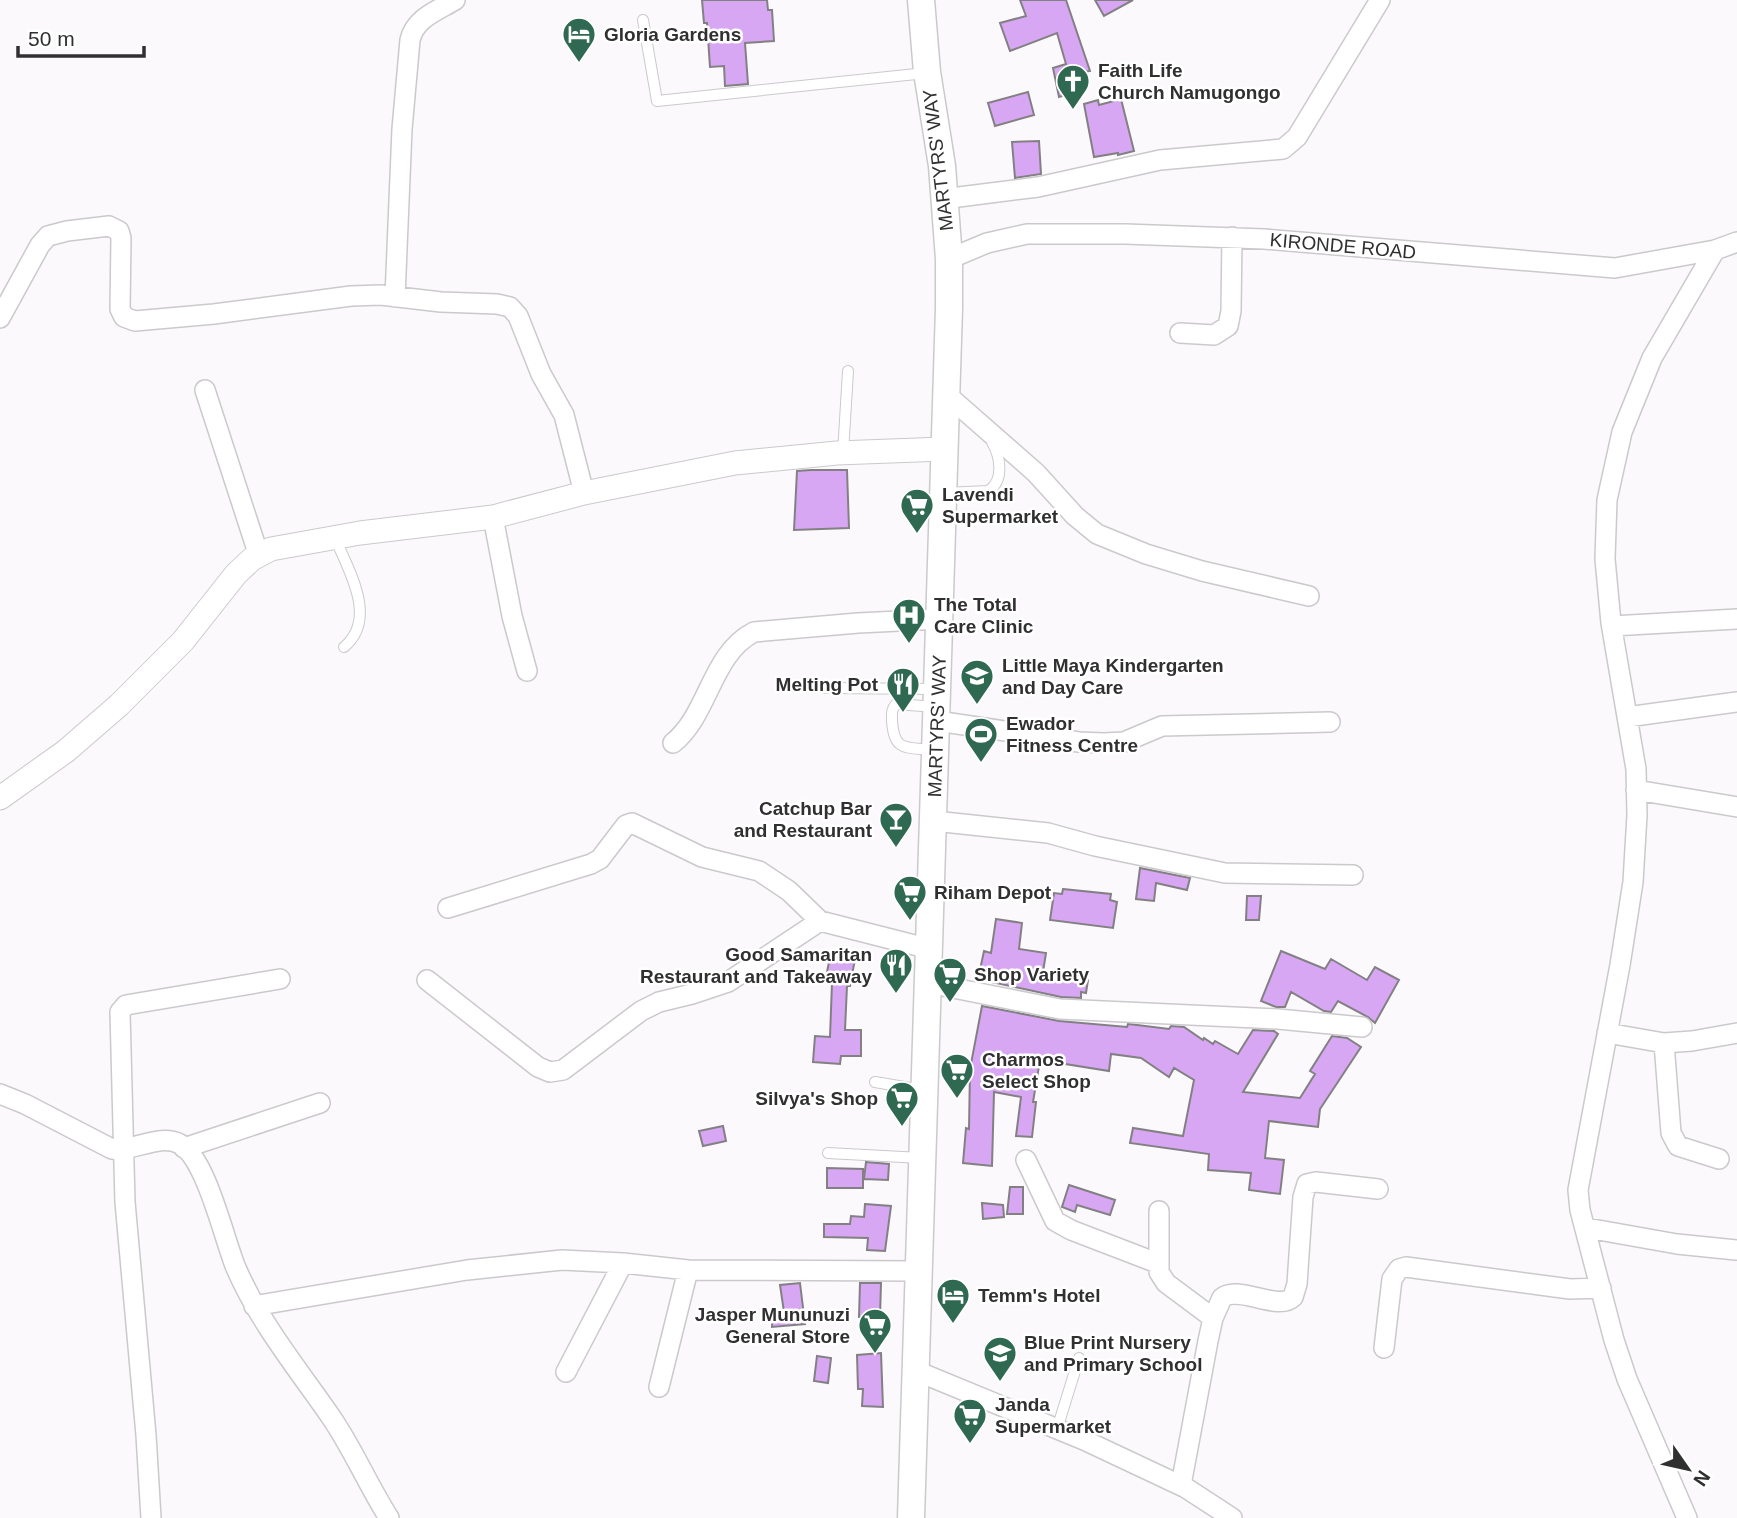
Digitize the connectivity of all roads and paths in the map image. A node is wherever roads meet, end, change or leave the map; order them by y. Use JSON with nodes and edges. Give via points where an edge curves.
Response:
{"nodes":[{"id":1,"x":455,"y":0,"type":"edge"},
{"id":2,"x":921,"y":0,"type":"edge"},
{"id":3,"x":1380,"y":0,"type":"edge"},
{"id":4,"x":643,"y":20,"type":"dead end"},
{"id":5,"x":927,"y":72,"type":"junction"},
{"id":6,"x":943,"y":199,"type":"junction"},
{"id":7,"x":1233,"y":237,"type":"junction"},
{"id":8,"x":1737,"y":242,"type":"edge"},
{"id":9,"x":1715,"y":250,"type":"junction"},
{"id":10,"x":949,"y":259,"type":"junction"},
{"id":11,"x":394,"y":297,"type":"junction"},
{"id":12,"x":0,"y":318,"type":"edge"},
{"id":13,"x":1180,"y":333,"type":"dead end"},
{"id":14,"x":848,"y":371,"type":"dead end"},
{"id":15,"x":205,"y":390,"type":"dead end"},
{"id":16,"x":947,"y":395,"type":"junction"},
{"id":17,"x":984,"y":429,"type":"junction"},
{"id":18,"x":944,"y":449,"type":"junction"},
{"id":19,"x":843,"y":453,"type":"junction"},
{"id":20,"x":584,"y":493,"type":"junction"},
{"id":21,"x":943,"y":493,"type":"junction"},
{"id":22,"x":493,"y":517,"type":"junction"},
{"id":23,"x":335,"y":538,"type":"junction"},
{"id":24,"x":259,"y":556,"type":"junction"},
{"id":25,"x":1308,"y":596,"type":"dead end"},
{"id":26,"x":940,"y":619,"type":"junction"},
{"id":27,"x":1737,"y":619,"type":"edge"},
{"id":28,"x":1612,"y":626,"type":"junction"},
{"id":29,"x":344,"y":647,"type":"dead end"},
{"id":30,"x":527,"y":671,"type":"dead end"},
{"id":31,"x":825,"y":688,"type":"dead end"},
{"id":32,"x":1737,"y":702,"type":"edge"},
{"id":33,"x":937,"y":706,"type":"junction"},
{"id":34,"x":1627,"y":717,"type":"junction"},
{"id":35,"x":1330,"y":722,"type":"dead end"},
{"id":36,"x":673,"y":743,"type":"dead end"},
{"id":37,"x":936,"y":751,"type":"junction"},
{"id":38,"x":1636,"y":790,"type":"junction"},
{"id":39,"x":0,"y":798,"type":"edge"},
{"id":40,"x":1737,"y":807,"type":"edge"},
{"id":41,"x":934,"y":821,"type":"junction"},
{"id":42,"x":1353,"y":876,"type":"dead end"},
{"id":43,"x":448,"y":908,"type":"dead end"},
{"id":44,"x":820,"y":921,"type":"junction"},
{"id":45,"x":930,"y":949,"type":"junction"},
{"id":46,"x":280,"y":979,"type":"dead end"},
{"id":47,"x":427,"y":981,"type":"dead end"},
{"id":48,"x":928,"y":984,"type":"junction"},
{"id":49,"x":1362,"y":1027,"type":"dead end"},
{"id":50,"x":1607,"y":1032,"type":"junction"},
{"id":51,"x":1737,"y":1033,"type":"edge"},
{"id":52,"x":1664,"y":1042,"type":"junction"},
{"id":53,"x":874,"y":1082,"type":"dead end"},
{"id":54,"x":924,"y":1090,"type":"junction"},
{"id":55,"x":0,"y":1094,"type":"edge"},
{"id":56,"x":320,"y":1103,"type":"dead end"},
{"id":57,"x":184,"y":1147,"type":"junction"},
{"id":58,"x":124,"y":1151,"type":"junction"},
{"id":59,"x":828,"y":1153,"type":"dead end"},
{"id":60,"x":922,"y":1158,"type":"junction"},
{"id":61,"x":1719,"y":1159,"type":"dead end"},
{"id":62,"x":1026,"y":1160,"type":"dead end"},
{"id":63,"x":1378,"y":1189,"type":"dead end"},
{"id":64,"x":1159,"y":1211,"type":"dead end"},
{"id":65,"x":1587,"y":1228,"type":"junction"},
{"id":66,"x":1736,"y":1250,"type":"edge"},
{"id":67,"x":623,"y":1263,"type":"junction"},
{"id":68,"x":1157,"y":1264,"type":"junction"},
{"id":69,"x":688,"y":1270,"type":"junction"},
{"id":70,"x":917,"y":1271,"type":"junction"},
{"id":71,"x":1601,"y":1288,"type":"junction"},
{"id":72,"x":254,"y":1306,"type":"junction"},
{"id":73,"x":1213,"y":1318,"type":"junction"},
{"id":74,"x":1384,"y":1348,"type":"dead end"},
{"id":75,"x":1079,"y":1358,"type":"dead end"},
{"id":76,"x":914,"y":1370,"type":"junction"},
{"id":77,"x":566,"y":1372,"type":"dead end"},
{"id":78,"x":659,"y":1387,"type":"dead end"},
{"id":79,"x":1057,"y":1429,"type":"junction"},
{"id":80,"x":1181,"y":1485,"type":"junction"},
{"id":81,"x":151,"y":1518,"type":"edge"},
{"id":82,"x":389,"y":1518,"type":"edge"},
{"id":83,"x":911,"y":1518,"type":"edge"},
{"id":84,"x":1232,"y":1518,"type":"edge"},
{"id":85,"x":1687,"y":1518,"type":"edge"}],
"edges":[{"from":1,"to":11,"type":"street","via":[[412,29],[401,129]]},
{"from":2,"to":5,"type":"main road","name":"MARTYRS' WAY"},
{"from":3,"to":6,"type":"street","via":[[1297,137],[1283,149],[1160,160],[1038,187]]},
{"from":4,"to":5,"type":"lane","via":[[657,101]]},
{"from":5,"to":6,"type":"main road","name":"MARTYRS' WAY"},
{"from":6,"to":10,"type":"main road","name":"MARTYRS' WAY"},
{"from":7,"to":9,"type":"street","name":"KIRONDE ROAD","via":[[1615,268]]},
{"from":7,"to":10,"type":"street","name":"KIRONDE ROAD","via":[[1027,234],[986,243]]},
{"from":7,"to":13,"type":"street","via":[[1228,326],[1214,335]]},
{"from":8,"to":9,"type":"street","name":"KIRONDE ROAD"},
{"from":9,"to":28,"type":"street","via":[[1652,358],[1622,432],[1606,500],[1605,559]]},
{"from":10,"to":16,"type":"main road","name":"MARTYRS' WAY"},
{"from":11,"to":12,"type":"street","via":[[351,296],[135,321],[124,317],[120,309],[121,238],[119,231],[109,226],[48,236]]},
{"from":11,"to":20,"type":"street","via":[[497,304],[515,311],[564,415]]},
{"from":14,"to":19,"type":"lane"},
{"from":15,"to":24,"type":"street"},
{"from":16,"to":17,"type":"street"},
{"from":16,"to":18,"type":"main road","name":"MARTYRS' WAY"},
{"from":17,"to":21,"type":"lane","via":[[1000,458],[994,488]]},
{"from":17,"to":25,"type":"street","via":[[1097,534],[1202,571]]},
{"from":18,"to":19,"type":"street"},
{"from":18,"to":21,"type":"main road","name":"MARTYRS' WAY"},
{"from":19,"to":20,"type":"street","via":[[735,463]]},
{"from":20,"to":22,"type":"street"},
{"from":21,"to":26,"type":"main road","name":"MARTYRS' WAY"},
{"from":22,"to":23,"type":"street"},
{"from":22,"to":30,"type":"street"},
{"from":23,"to":24,"type":"street","via":[[271,549]]},
{"from":23,"to":29,"type":"lane","via":[[361,614],[358,630]]},
{"from":24,"to":39,"type":"street","via":[[236,574],[183,641],[119,705],[66,751]]},
{"from":26,"to":33,"type":"main road","name":"MARTYRS' WAY"},
{"from":26,"to":36,"type":"street","via":[[754,632],[731,650],[696,715]]},
{"from":27,"to":28,"type":"street"},
{"from":28,"to":34,"type":"street"},
{"from":31,"to":33,"type":"lane"},
{"from":32,"to":34,"type":"street"},
{"from":33,"to":35,"type":"street","via":[[1079,742],[1124,742],[1162,726]]},
{"from":33,"to":37,"type":"main road","name":"MARTYRS' WAY"},
{"from":33,"to":37,"type":"lane","via":[[896,704],[892,711],[896,743]]},
{"from":34,"to":38,"type":"street"},
{"from":37,"to":41,"type":"main road","name":"MARTYRS' WAY"},
{"from":38,"to":40,"type":"street"},
{"from":38,"to":50,"type":"street","via":[[1633,882]]},
{"from":41,"to":42,"type":"street","via":[[1048,833],[1224,873]]},
{"from":41,"to":45,"type":"main road","name":"MARTYRS' WAY"},
{"from":43,"to":44,"type":"street","via":[[590,864],[632,823],[702,857],[759,871],[789,891]]},
{"from":44,"to":45,"type":"street"},
{"from":44,"to":47,"type":"street","via":[[727,982],[640,1011],[563,1070],[550,1072]]},
{"from":45,"to":48,"type":"main road","name":"MARTYRS' WAY"},
{"from":46,"to":58,"type":"street","via":[[124,1006],[118,1022]]},
{"from":48,"to":49,"type":"street","via":[[1060,1009]]},
{"from":48,"to":54,"type":"main road","name":"MARTYRS' WAY"},
{"from":50,"to":52,"type":"street"},
{"from":50,"to":65,"type":"street","via":[[1578,1190]]},
{"from":51,"to":52,"type":"street"},
{"from":52,"to":61,"type":"street","via":[[1674,1142]]},
{"from":53,"to":54,"type":"lane"},
{"from":54,"to":60,"type":"main road","name":"MARTYRS' WAY"},
{"from":55,"to":58,"type":"street"},
{"from":56,"to":57,"type":"street"},
{"from":57,"to":58,"type":"street","via":[[169,1141]]},
{"from":57,"to":72,"type":"street","via":[[198,1162]]},
{"from":58,"to":81,"type":"street"},
{"from":59,"to":60,"type":"lane"},
{"from":60,"to":70,"type":"main road","name":"MARTYRS' WAY"},
{"from":62,"to":68,"type":"street","via":[[1055,1221]]},
{"from":63,"to":73,"type":"street","via":[[1307,1184],[1293,1297],[1284,1302],[1226,1294]]},
{"from":64,"to":68,"type":"street"},
{"from":65,"to":66,"type":"street"},
{"from":65,"to":71,"type":"street"},
{"from":67,"to":69,"type":"street"},
{"from":67,"to":72,"type":"street","via":[[562,1260],[467,1270]]},
{"from":67,"to":77,"type":"street"},
{"from":68,"to":73,"type":"street","via":[[1166,1283]]},
{"from":69,"to":70,"type":"street"},
{"from":69,"to":78,"type":"street"},
{"from":70,"to":76,"type":"main road","name":"MARTYRS' WAY"},
{"from":71,"to":74,"type":"street","via":[[1570,1289],[1406,1267],[1392,1279]]},
{"from":71,"to":85,"type":"street","via":[[1627,1379]]},
{"from":72,"to":82,"type":"street","via":[[332,1418]]},
{"from":73,"to":80,"type":"street"},
{"from":75,"to":79,"type":"lane"},
{"from":76,"to":79,"type":"street"},
{"from":76,"to":83,"type":"main road","name":"MARTYRS' WAY"},
{"from":79,"to":80,"type":"street"},
{"from":80,"to":84,"type":"street"}]}
